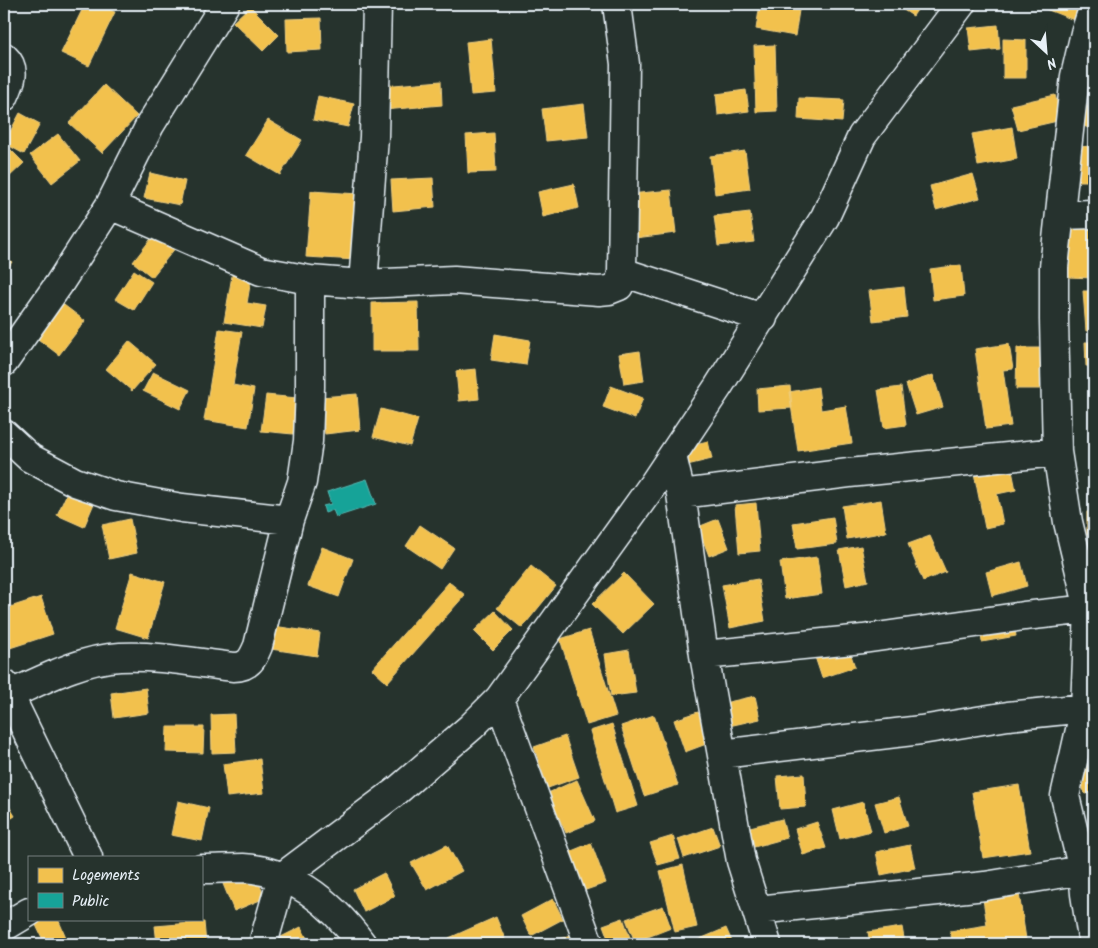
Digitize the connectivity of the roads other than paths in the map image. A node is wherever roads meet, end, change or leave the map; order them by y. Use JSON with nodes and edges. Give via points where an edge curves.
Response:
{"nodes":[{"id":1,"x":225,"y":4,"type":"edge"},
{"id":2,"x":377,"y":4,"type":"edge"},
{"id":3,"x":617,"y":4,"type":"edge"},
{"id":4,"x":961,"y":4,"type":"edge"},
{"id":5,"x":1094,"y":6,"type":"edge"},
{"id":6,"x":4,"y":57,"type":"edge"},
{"id":7,"x":4,"y":97,"type":"edge"},
{"id":8,"x":110,"y":205,"type":"junction"},
{"id":9,"x":1094,"y":214,"type":"edge"},
{"id":10,"x":1060,"y":215,"type":"junction"},
{"id":11,"x":622,"y":272,"type":"junction"},
{"id":12,"x":310,"y":280,"type":"junction"},
{"id":13,"x":363,"y":284,"type":"junction"},
{"id":14,"x":763,"y":318,"type":"junction"},
{"id":15,"x":4,"y":362,"type":"edge"},
{"id":16,"x":4,"y":434,"type":"edge"},
{"id":17,"x":1057,"y":452,"type":"junction"},
{"id":18,"x":672,"y":456,"type":"junction"},
{"id":19,"x":681,"y":494,"type":"junction"},
{"id":20,"x":289,"y":520,"type":"junction"},
{"id":21,"x":1089,"y":609,"type":"junction"},
{"id":22,"x":704,"y":655,"type":"junction"},
{"id":23,"x":6,"y":690,"type":"edge"},
{"id":24,"x":500,"y":699,"type":"junction"},
{"id":25,"x":1085,"y":708,"type":"junction"},
{"id":26,"x":722,"y":754,"type":"junction"},
{"id":27,"x":88,"y":856,"type":"edge"},
{"id":28,"x":202,"y":869,"type":"edge"},
{"id":29,"x":282,"y":877,"type":"junction"},
{"id":30,"x":1087,"y":886,"type":"edge"},
{"id":31,"x":758,"y":910,"type":"junction"},
{"id":32,"x":28,"y":913,"type":"edge"},
{"id":33,"x":4,"y":927,"type":"edge"},
{"id":34,"x":262,"y":944,"type":"edge"},
{"id":35,"x":362,"y":944,"type":"edge"},
{"id":36,"x":589,"y":944,"type":"edge"},
{"id":37,"x":767,"y":944,"type":"edge"},
{"id":38,"x":1093,"y":944,"type":"edge"}],
"edges":[{"from":1,"to":8,"type":"street","via":[[150,124]]},
{"from":2,"to":13,"type":"street","via":[[374,137]]},
{"from":3,"to":11,"type":"street","via":[[625,64]]},
{"from":4,"to":14,"type":"street","via":[[862,136],[825,217]]},
{"from":5,"to":10,"type":"street","via":[[1075,76]]},
{"from":6,"to":7,"type":"street","via":[[11,64],[12,71]]},
{"from":8,"to":12,"type":"street","via":[[261,271]]},
{"from":8,"to":15,"type":"street"},
{"from":9,"to":10,"type":"street"},
{"from":10,"to":17,"type":"street","via":[[1054,267]]},
{"from":11,"to":13,"type":"street","via":[[619,286],[609,290],[454,280]]},
{"from":11,"to":14,"type":"street"},
{"from":12,"to":13,"type":"street"},
{"from":12,"to":20,"type":"street","via":[[308,441],[302,482]]},
{"from":14,"to":18,"type":"street"},
{"from":16,"to":20,"type":"street","via":[[30,458],[76,482],[116,496],[182,508]]},
{"from":17,"to":19,"type":"street"},
{"from":17,"to":21,"type":"street","via":[[1068,522]]},
{"from":18,"to":19,"type":"street"},
{"from":18,"to":24,"type":"street"},
{"from":19,"to":22,"type":"street"},
{"from":20,"to":23,"type":"street","via":[[258,646],[246,665],[234,667],[148,657],[119,657],[71,668]]},
{"from":21,"to":22,"type":"street","via":[[863,639]]},
{"from":21,"to":25,"type":"street"},
{"from":22,"to":26,"type":"street"},
{"from":23,"to":27,"type":"street"},
{"from":24,"to":29,"type":"street","via":[[398,790]]},
{"from":24,"to":36,"type":"street"},
{"from":25,"to":26,"type":"street"},
{"from":25,"to":30,"type":"street","via":[[1065,796]]},
{"from":26,"to":31,"type":"street","via":[[741,861]]},
{"from":28,"to":29,"type":"street","via":[[246,868]]},
{"from":29,"to":34,"type":"street"},
{"from":29,"to":35,"type":"street","via":[[317,894]]},
{"from":30,"to":31,"type":"street","via":[[985,886]]},
{"from":30,"to":38,"type":"street"},
{"from":31,"to":37,"type":"street"},
{"from":32,"to":33,"type":"street"}]}
